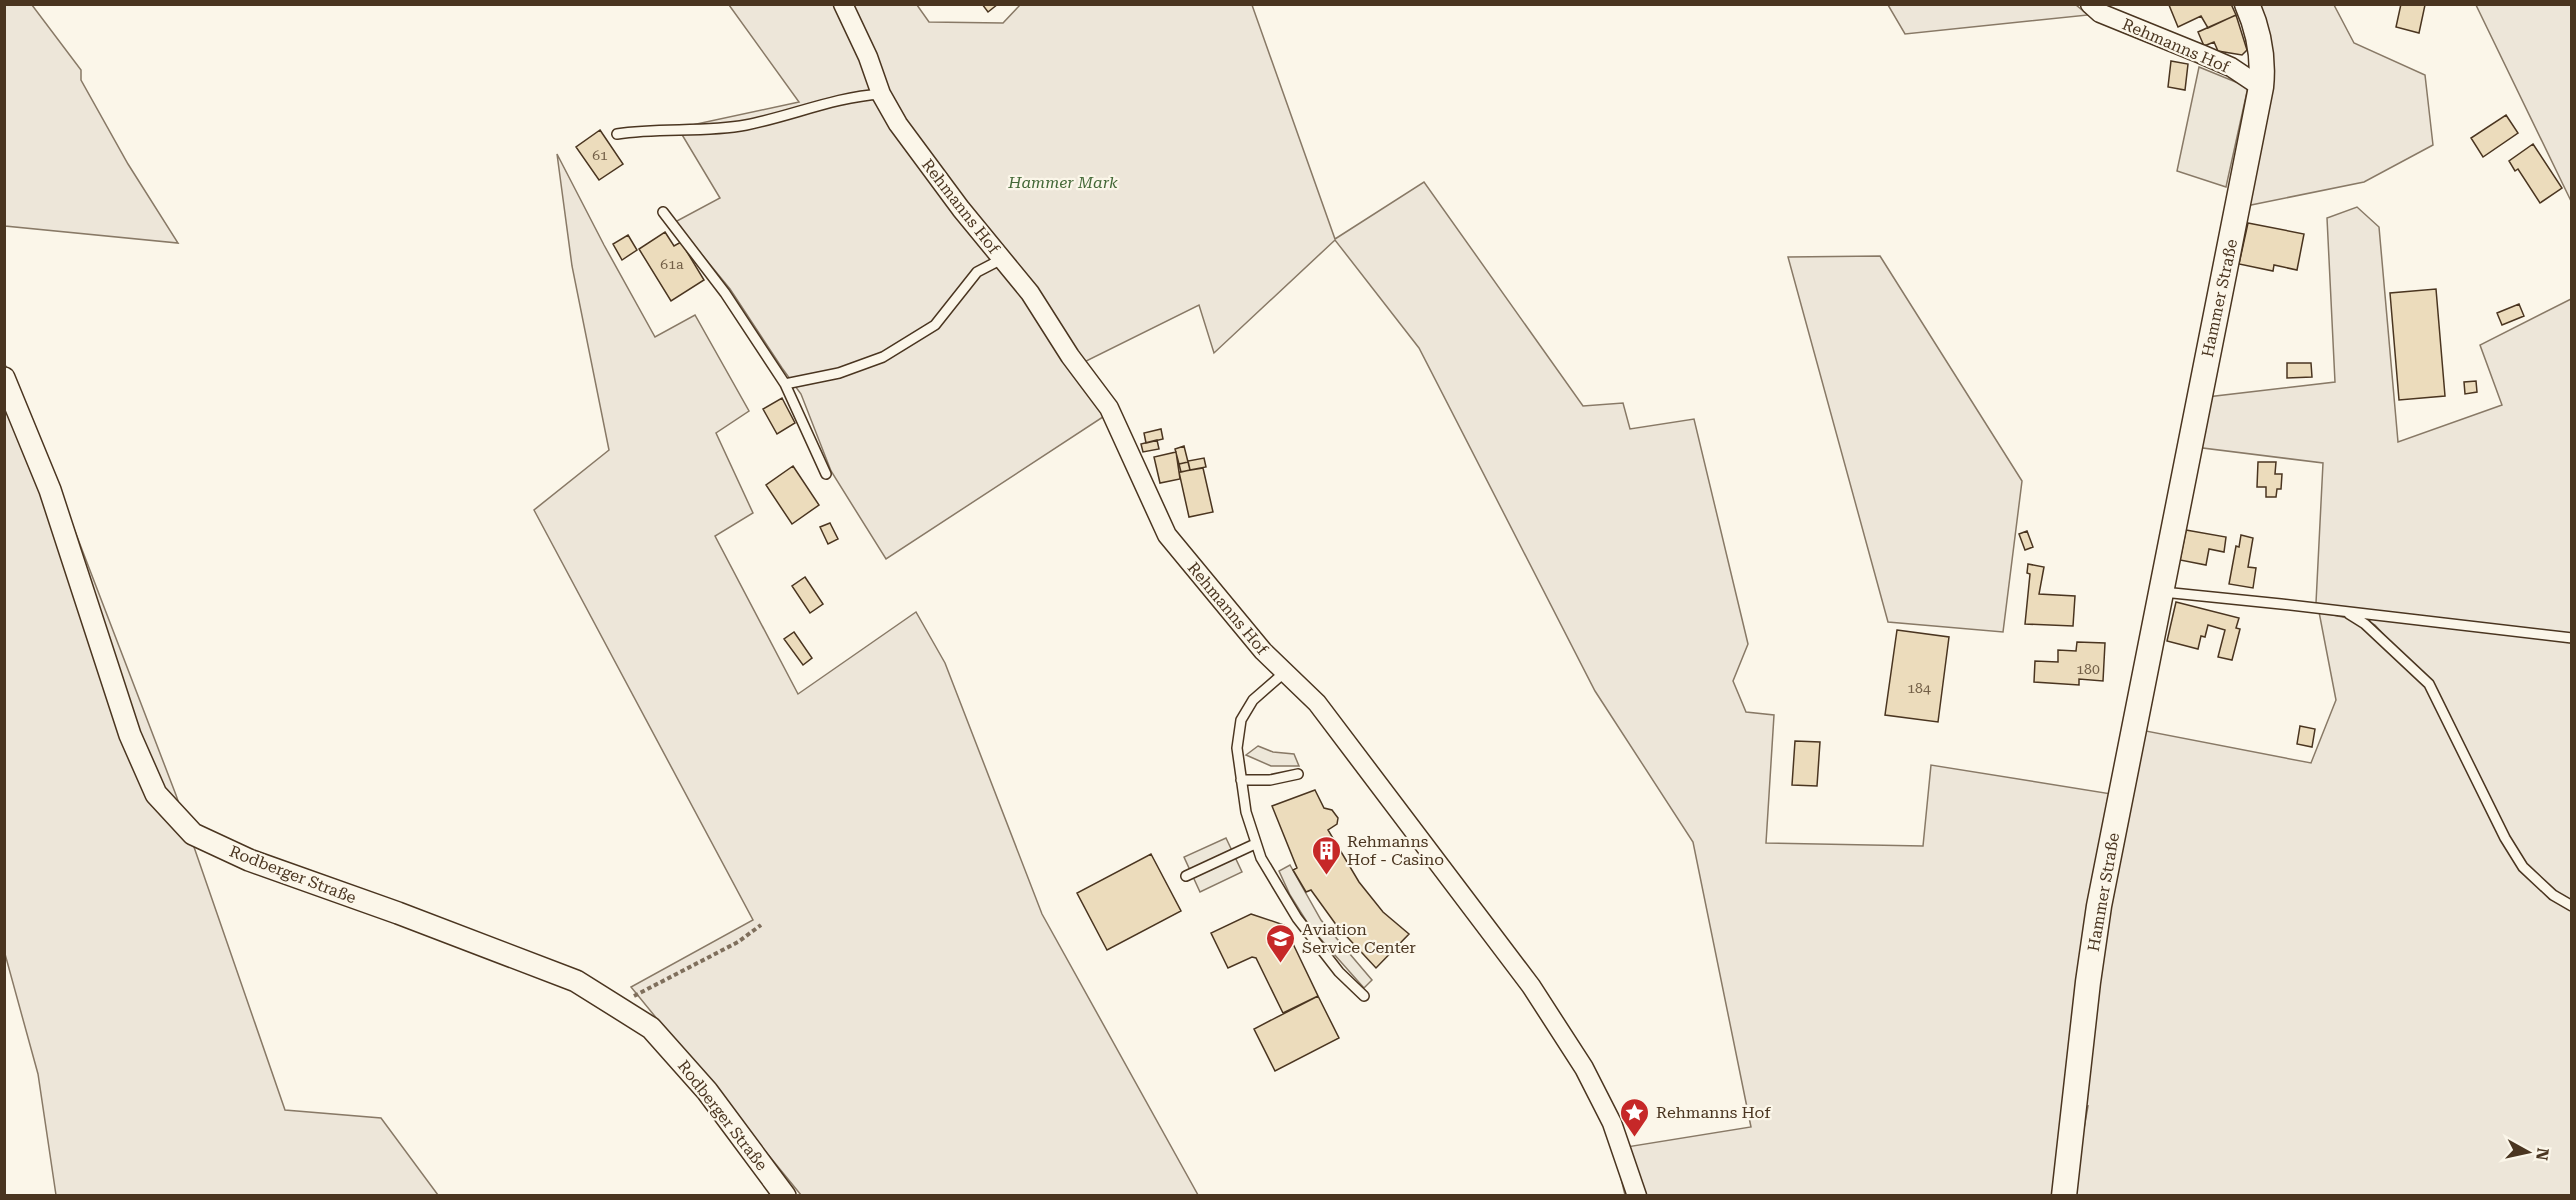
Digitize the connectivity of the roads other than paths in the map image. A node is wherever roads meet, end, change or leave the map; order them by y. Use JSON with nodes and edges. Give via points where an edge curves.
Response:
{"nodes":[{"id":1,"x":843,"y":4,"type":"edge"},
{"id":2,"x":2090,"y":4,"type":"edge"},
{"id":3,"x":2247,"y":4,"type":"edge"},
{"id":4,"x":2261,"y":87,"type":"junction"},
{"id":5,"x":881,"y":94,"type":"junction"},
{"id":6,"x":617,"y":134,"type":"dead end"},
{"id":7,"x":663,"y":212,"type":"dead end"},
{"id":8,"x":1002,"y":259,"type":"junction"},
{"id":9,"x":4,"y":378,"type":"edge"},
{"id":10,"x":785,"y":384,"type":"junction"},
{"id":11,"x":826,"y":474,"type":"dead end"},
{"id":12,"x":2161,"y":592,"type":"junction"},
{"id":13,"x":2338,"y":611,"type":"junction"},
{"id":14,"x":2571,"y":638,"type":"edge"},
{"id":15,"x":1286,"y":672,"type":"junction"},
{"id":16,"x":1298,"y":774,"type":"dead end"},
{"id":17,"x":1241,"y":780,"type":"junction"},
{"id":18,"x":1255,"y":844,"type":"junction"},
{"id":19,"x":1186,"y":876,"type":"dead end"},
{"id":20,"x":2571,"y":906,"type":"edge"},
{"id":21,"x":1364,"y":996,"type":"dead end"},
{"id":22,"x":784,"y":1196,"type":"edge"},
{"id":23,"x":1637,"y":1196,"type":"edge"},
{"id":24,"x":2064,"y":1196,"type":"edge"}],
"edges":[{"from":1,"to":5,"type":"street","name":"Rehmanns Hof"},
{"from":2,"to":4,"type":"street","name":"Rehmanns Hof","via":[[2100,13],[2230,67]]},
{"from":3,"to":4,"type":"main road","name":"Hammer Straße","via":[[2262,58]]},
{"from":4,"to":12,"type":"main road","name":"Hammer Straße"},
{"from":5,"to":6,"type":"lane","via":[[820,104],[744,126]]},
{"from":5,"to":8,"type":"street","name":"Rehmanns Hof","via":[[898,124]]},
{"from":7,"to":10,"type":"lane","via":[[725,293]]},
{"from":8,"to":10,"type":"lane","via":[[977,272],[935,325],[882,357],[838,373]]},
{"from":8,"to":15,"type":"street","name":"Rehmanns Hof","via":[[1109,408],[1167,535],[1263,651]]},
{"from":9,"to":22,"type":"street","name":"Rodberger Straße","via":[[50,490],[130,735],[156,794],[193,834],[249,860],[576,981],[651,1028],[707,1091]]},
{"from":10,"to":11,"type":"lane"},
{"from":12,"to":13,"type":"lane"},
{"from":12,"to":24,"type":"main road","name":"Hammer Straße","via":[[2099,906]]},
{"from":13,"to":14,"type":"lane"},
{"from":13,"to":20,"type":"lane","via":[[2365,624],[2429,684],[2523,867]]},
{"from":15,"to":17,"type":"lane","via":[[1252,700],[1241,720],[1237,748]]},
{"from":15,"to":23,"type":"street","name":"Rehmanns Hof","via":[[1317,703],[1531,986],[1584,1068],[1612,1123]]},
{"from":16,"to":17,"type":"lane","via":[[1270,780]]},
{"from":17,"to":18,"type":"lane"},
{"from":18,"to":19,"type":"lane"},
{"from":18,"to":21,"type":"lane","via":[[1297,918],[1339,972]]}]}
